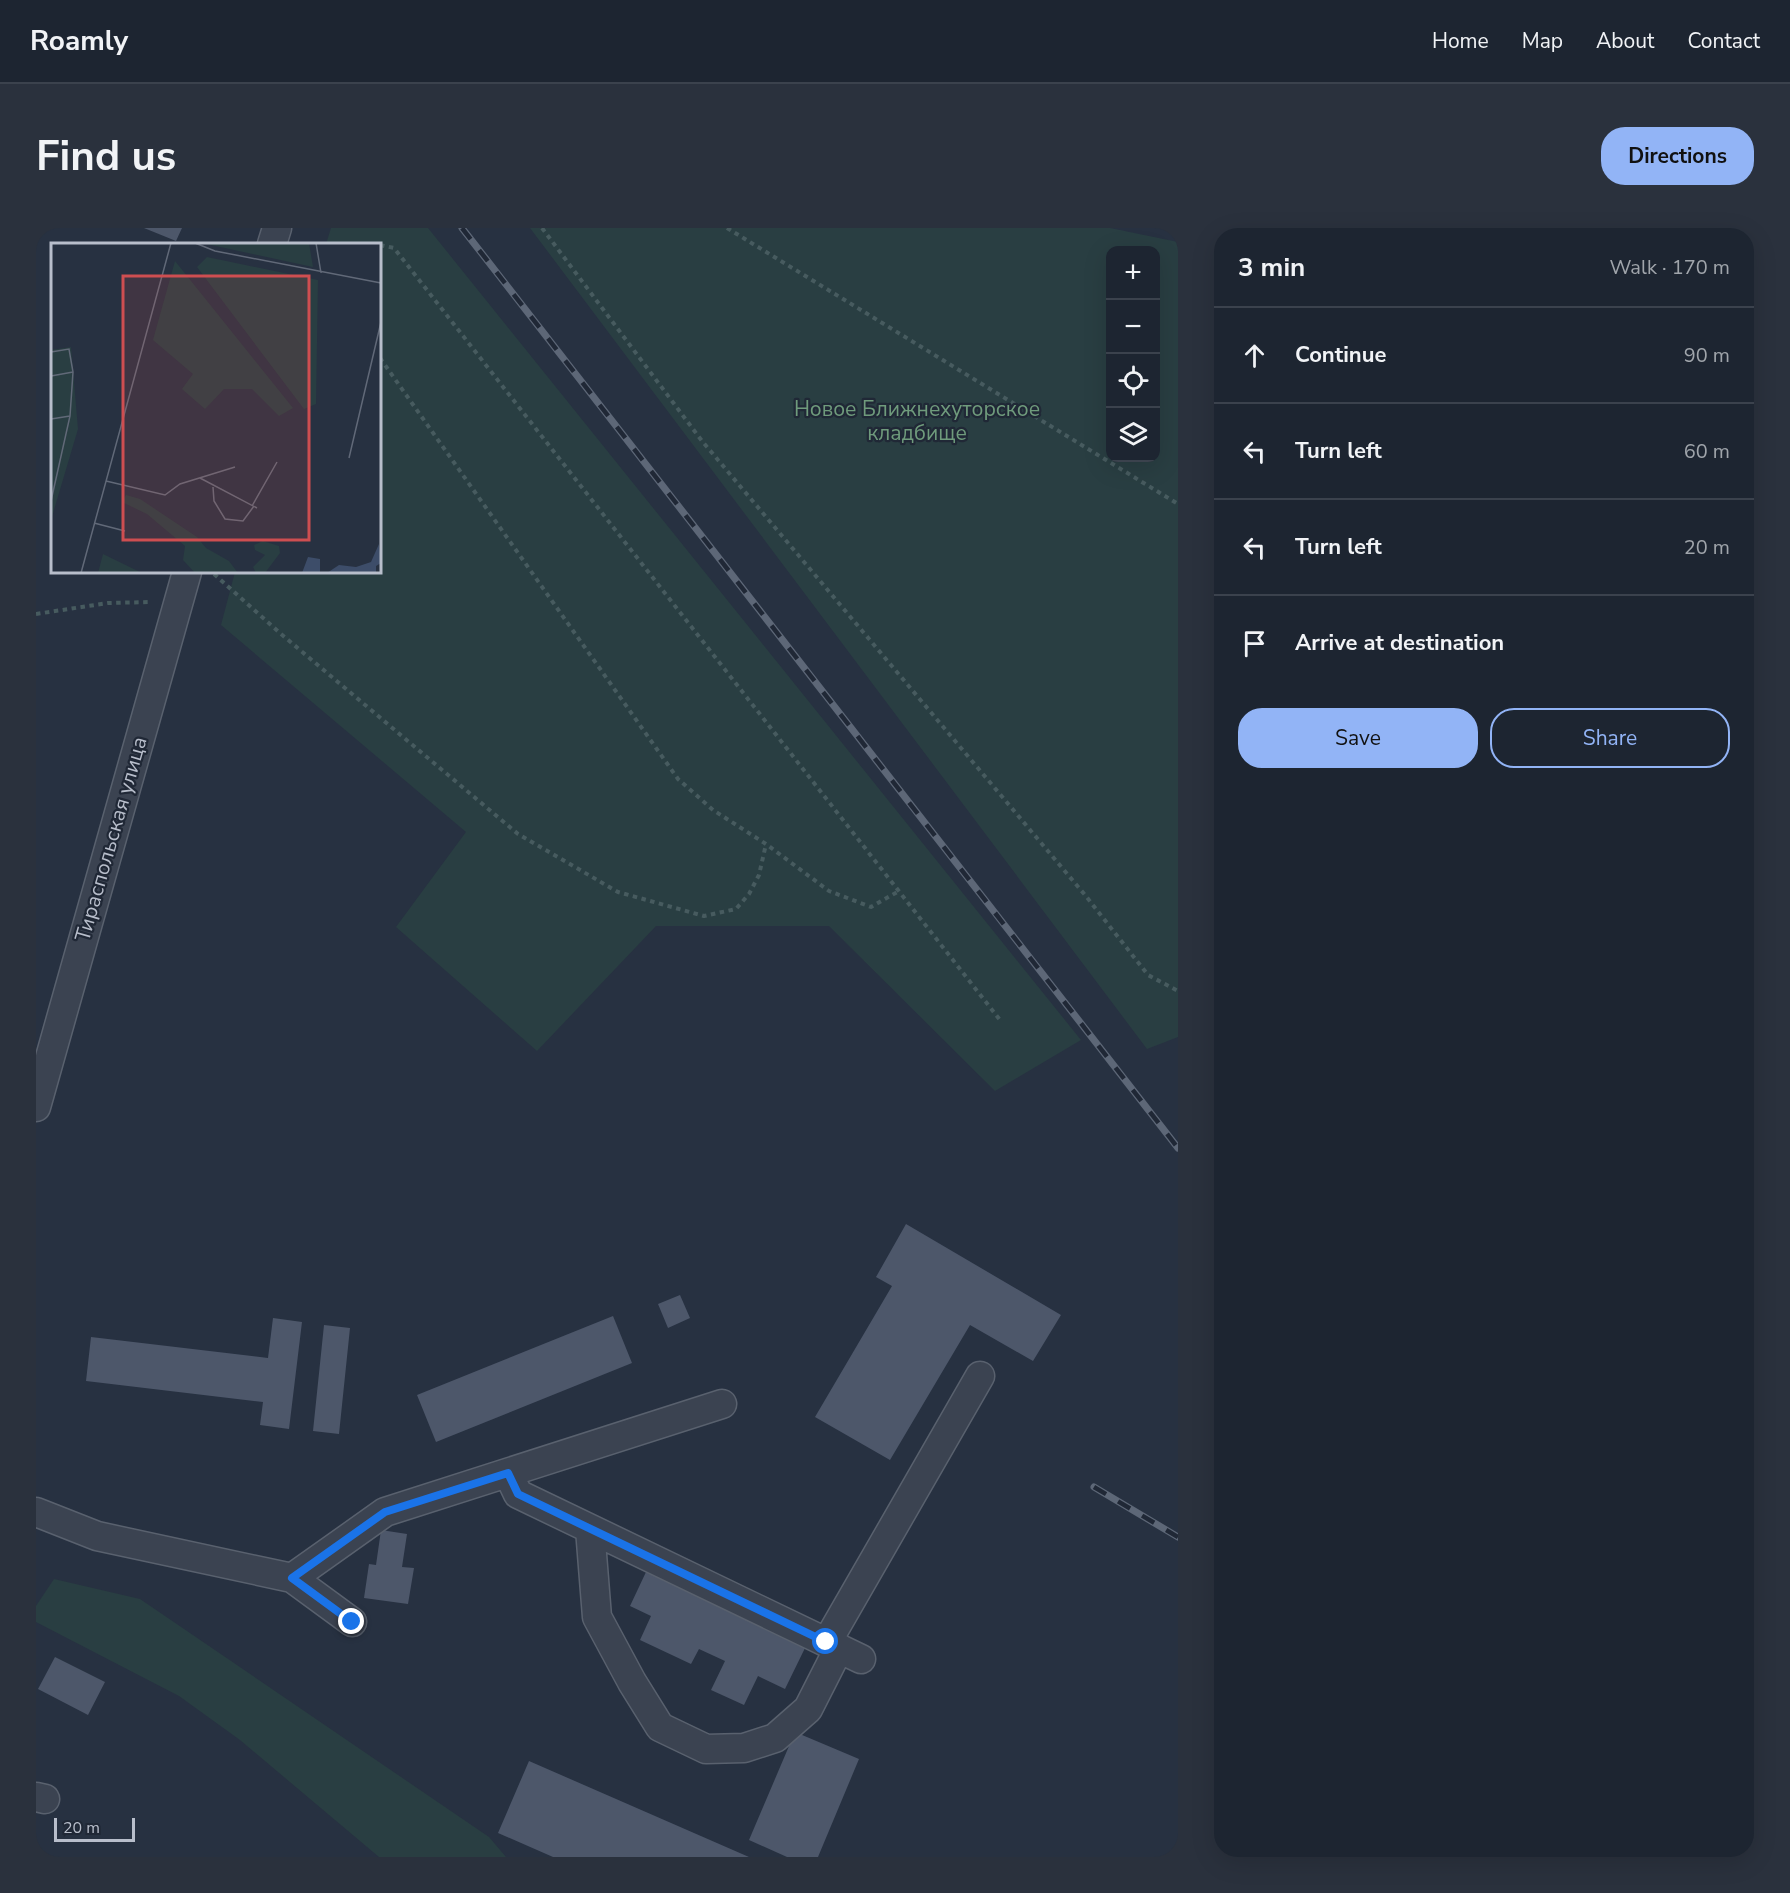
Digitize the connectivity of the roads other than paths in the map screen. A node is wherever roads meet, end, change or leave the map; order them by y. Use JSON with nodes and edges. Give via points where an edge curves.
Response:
{"nodes":[{"id":1,"x":277,"y":228,"type":"edge"},
{"id":2,"x":272,"y":243,"type":"edge"},
{"id":3,"x":187,"y":573,"type":"edge"},
{"id":4,"x":36,"y":1107,"type":"edge"},
{"id":5,"x":980,"y":1376,"type":"dead end"},
{"id":6,"x":722,"y":1404,"type":"dead end"},
{"id":7,"x":508,"y":1473,"type":"junction"},
{"id":8,"x":36,"y":1512,"type":"edge"},
{"id":9,"x":590,"y":1529,"type":"junction"},
{"id":10,"x":292,"y":1578,"type":"junction"},
{"id":11,"x":352,"y":1622,"type":"dead end"},
{"id":12,"x":842,"y":1650,"type":"junction"}],
"edges":[{"from":1,"to":2,"type":"street"},
{"from":3,"to":4,"type":"street","name":"Тираспольская улица"},
{"from":5,"to":12,"type":"street"},
{"from":6,"to":7,"type":"street"},
{"from":7,"to":9,"type":"street","via":[[518,1494]]},
{"from":7,"to":10,"type":"street","via":[[385,1512]]},
{"from":8,"to":10,"type":"street","via":[[97,1536]]},
{"from":9,"to":12,"type":"street"},
{"from":9,"to":12,"type":"street","via":[[597,1617],[660,1727],[669,1732],[706,1749],[744,1748],[775,1738],[808,1709]]},
{"from":10,"to":11,"type":"street"}]}
